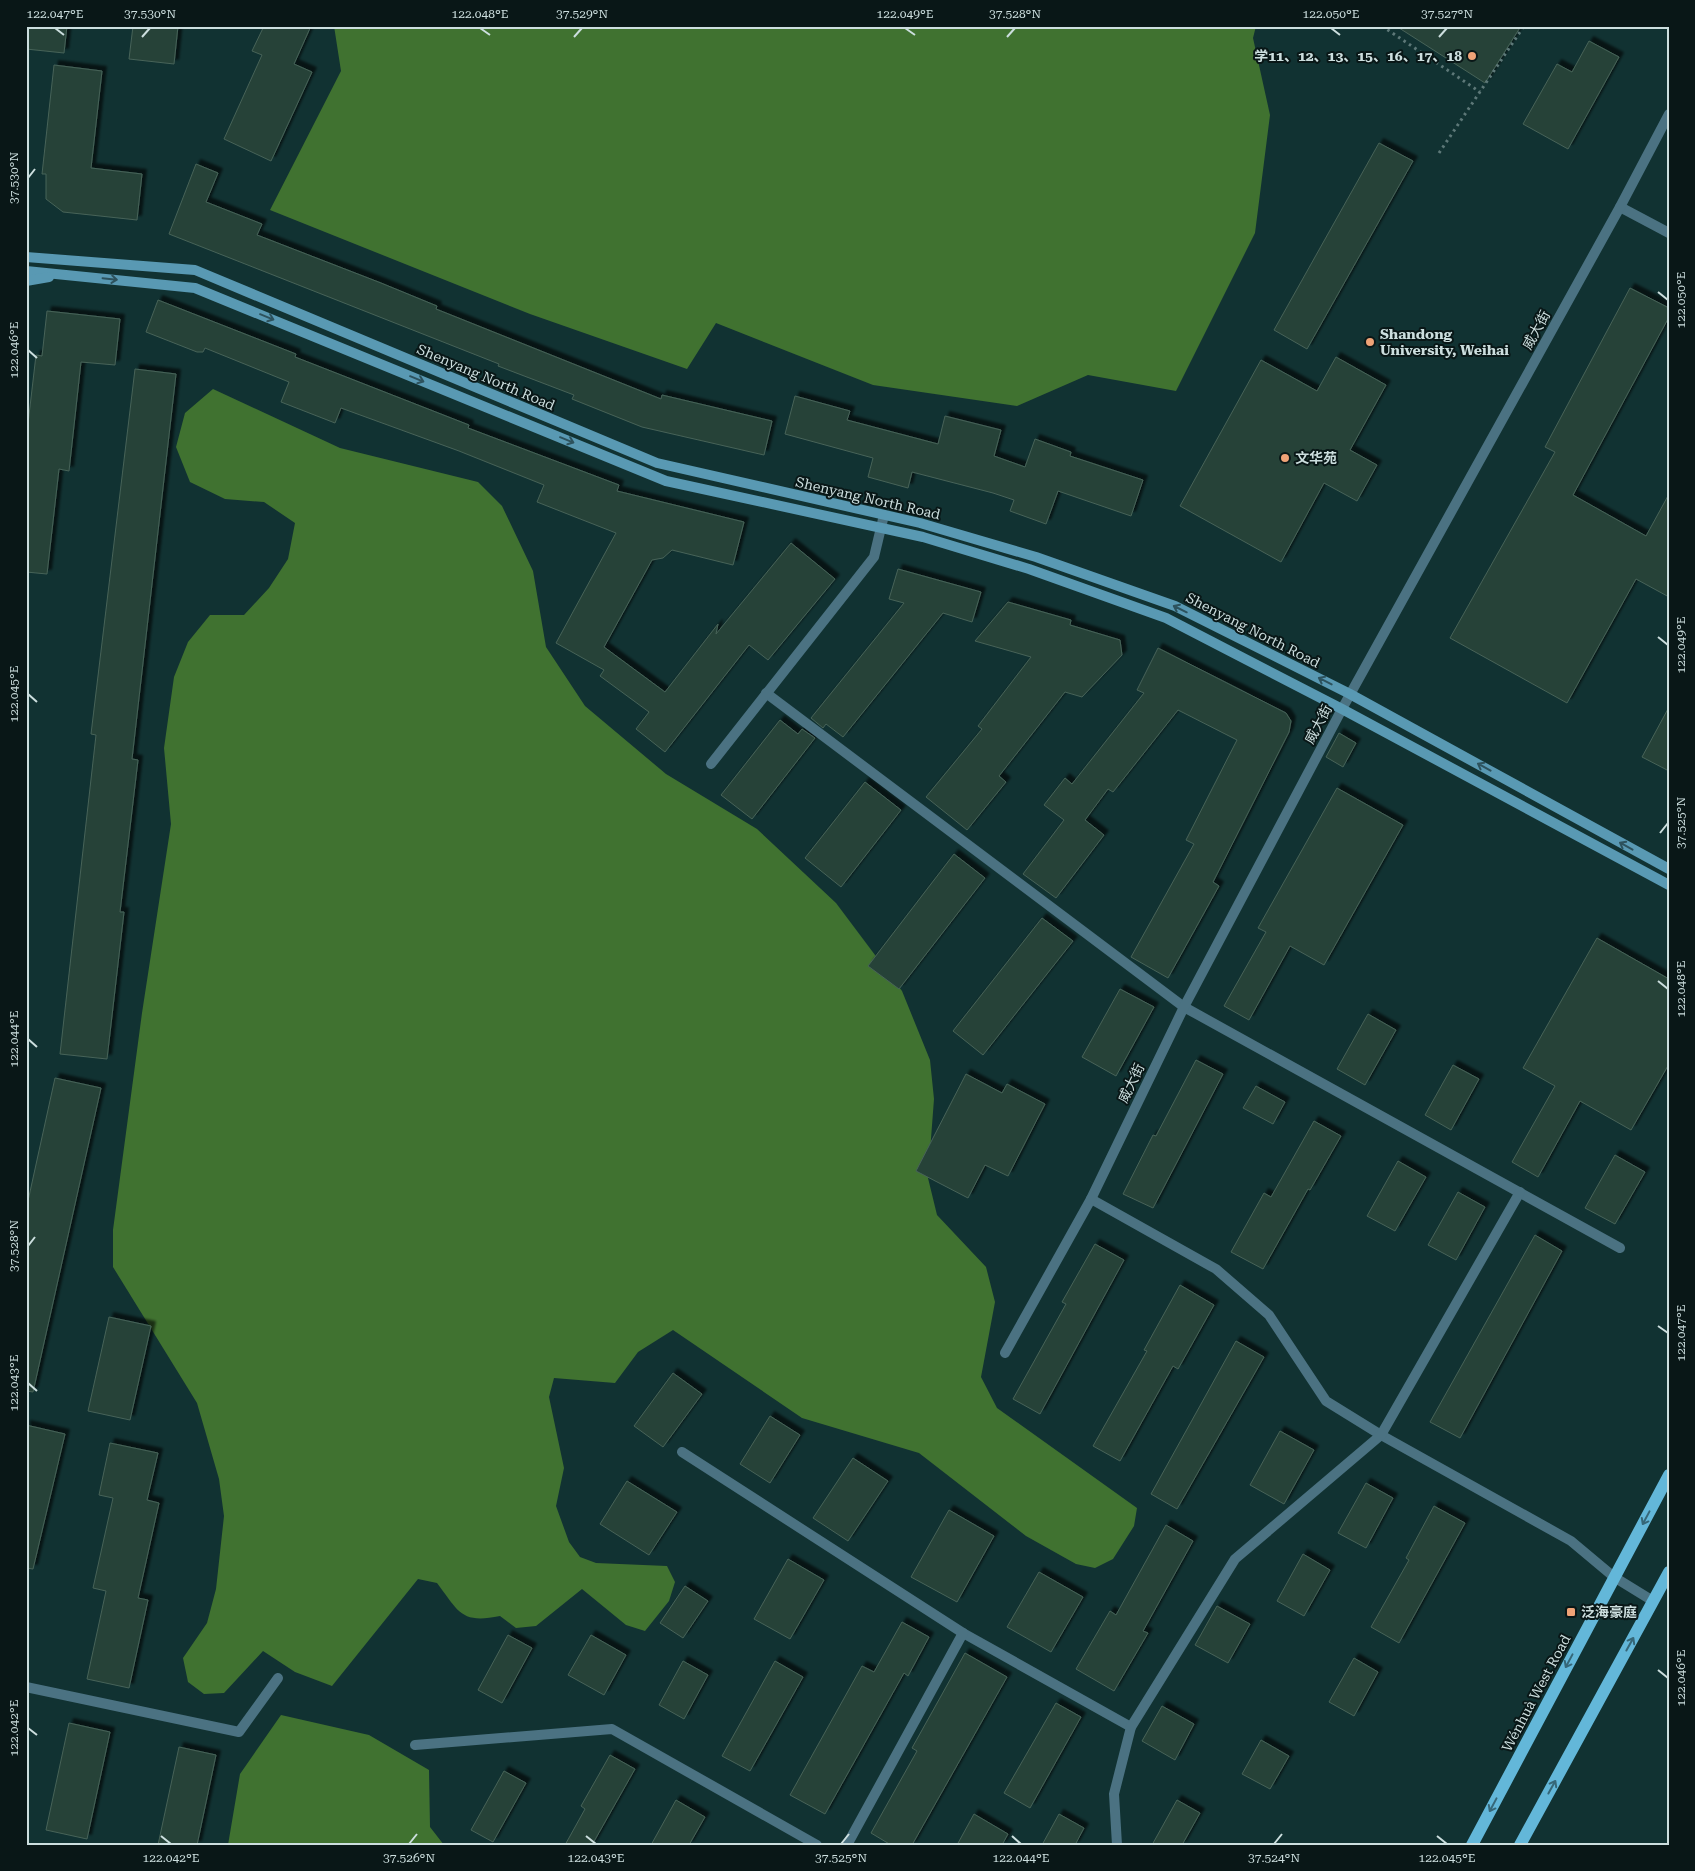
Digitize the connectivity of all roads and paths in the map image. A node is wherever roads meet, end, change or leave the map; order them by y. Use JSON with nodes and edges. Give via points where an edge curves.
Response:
{"nodes":[{"id":1,"x":1382,"y":26,"type":"edge"},
{"id":2,"x":1524,"y":26,"type":"edge"},
{"id":3,"x":1480,"y":92,"type":"junction"},
{"id":4,"x":1669,"y":114,"type":"edge"},
{"id":5,"x":1439,"y":153,"type":"dead end"},
{"id":6,"x":1620,"y":206,"type":"junction"},
{"id":7,"x":1669,"y":233,"type":"edge"},
{"id":8,"x":26,"y":250,"type":"edge"},
{"id":9,"x":26,"y":257,"type":"edge"},
{"id":10,"x":58,"y":259,"type":"junction"},
{"id":11,"x":26,"y":271,"type":"edge"},
{"id":12,"x":62,"y":274,"type":"junction"},
{"id":13,"x":26,"y":281,"type":"edge"},
{"id":14,"x":884,"y":515,"type":"junction"},
{"id":15,"x":882,"y":528,"type":"junction"},
{"id":16,"x":766,"y":693,"type":"junction"},
{"id":17,"x":1350,"y":694,"type":"junction"},
{"id":18,"x":1342,"y":709,"type":"junction"},
{"id":19,"x":712,"y":764,"type":"dead end"},
{"id":20,"x":1669,"y":869,"type":"edge"},
{"id":21,"x":1669,"y":885,"type":"edge"},
{"id":22,"x":1184,"y":1008,"type":"junction"},
{"id":23,"x":1520,"y":1192,"type":"junction"},
{"id":24,"x":1091,"y":1198,"type":"junction"},
{"id":25,"x":1620,"y":1248,"type":"dead end"},
{"id":26,"x":1005,"y":1353,"type":"dead end"},
{"id":27,"x":1381,"y":1435,"type":"junction"},
{"id":28,"x":682,"y":1452,"type":"dead end"},
{"id":29,"x":1669,"y":1475,"type":"edge"},
{"id":30,"x":1669,"y":1572,"type":"edge"},
{"id":31,"x":1614,"y":1577,"type":"junction"},
{"id":32,"x":1653,"y":1600,"type":"junction"},
{"id":33,"x":962,"y":1633,"type":"junction"},
{"id":34,"x":278,"y":1678,"type":"dead end"},
{"id":35,"x":26,"y":1687,"type":"edge"},
{"id":36,"x":1131,"y":1727,"type":"junction"},
{"id":37,"x":415,"y":1745,"type":"dead end"},
{"id":38,"x":817,"y":1845,"type":"edge"},
{"id":39,"x":847,"y":1845,"type":"edge"},
{"id":40,"x":1117,"y":1845,"type":"edge"},
{"id":41,"x":1472,"y":1845,"type":"edge"},
{"id":42,"x":1520,"y":1845,"type":"edge"}],
"edges":[{"from":1,"to":3,"type":"path"},
{"from":2,"to":3,"type":"path"},
{"from":3,"to":5,"type":"path"},
{"from":4,"to":6,"type":"street","name":"威大街"},
{"from":6,"to":7,"type":"street"},
{"from":6,"to":17,"type":"street","name":"威大街"},
{"from":8,"to":10,"type":"street"},
{"from":9,"to":10,"type":"street","name":"Shenyang North Road"},
{"from":10,"to":14,"type":"street","name":"Shenyang North Road","via":[[196,270],[657,463]]},
{"from":11,"to":12,"type":"street","name":"Shenyang North Road"},
{"from":12,"to":13,"type":"street"},
{"from":12,"to":15,"type":"street","name":"Shenyang North Road","one_way":true,"via":[[195,288],[666,481]]},
{"from":14,"to":15,"type":"street"},
{"from":17,"to":14,"type":"street","name":"Shenyang North Road","one_way":true,"via":[[1175,606],[1036,557]]},
{"from":15,"to":16,"type":"street","via":[[874,557]]},
{"from":15,"to":18,"type":"street","name":"Shenyang North Road","via":[[1029,569],[1166,618]]},
{"from":16,"to":19,"type":"street"},
{"from":16,"to":22,"type":"street"},
{"from":17,"to":18,"type":"street","name":"威大街"},
{"from":20,"to":17,"type":"street","name":"Shenyang North Road","one_way":true},
{"from":18,"to":21,"type":"street","name":"Shenyang North Road"},
{"from":18,"to":22,"type":"street","name":"威大街"},
{"from":22,"to":23,"type":"street"},
{"from":22,"to":24,"type":"street","name":"威大街"},
{"from":23,"to":25,"type":"street"},
{"from":23,"to":27,"type":"street"},
{"from":24,"to":26,"type":"street","name":"威大街"},
{"from":24,"to":27,"type":"street","via":[[1216,1269],[1269,1315],[1326,1401]]},
{"from":27,"to":31,"type":"street","via":[[1571,1541]]},
{"from":27,"to":36,"type":"street","via":[[1235,1559]]},
{"from":28,"to":33,"type":"street"},
{"from":29,"to":31,"type":"main road","name":"Wénhuà West Road","one_way":true},
{"from":30,"to":32,"type":"main road"},
{"from":31,"to":32,"type":"street"},
{"from":31,"to":41,"type":"main road","name":"Wénhuà West Road","one_way":true},
{"from":42,"to":32,"type":"main road","one_way":true},
{"from":33,"to":36,"type":"street"},
{"from":33,"to":39,"type":"street"},
{"from":34,"to":35,"type":"street","via":[[239,1732]]},
{"from":36,"to":40,"type":"street","via":[[1114,1794]]},
{"from":37,"to":38,"type":"street","via":[[612,1729]]}]}
